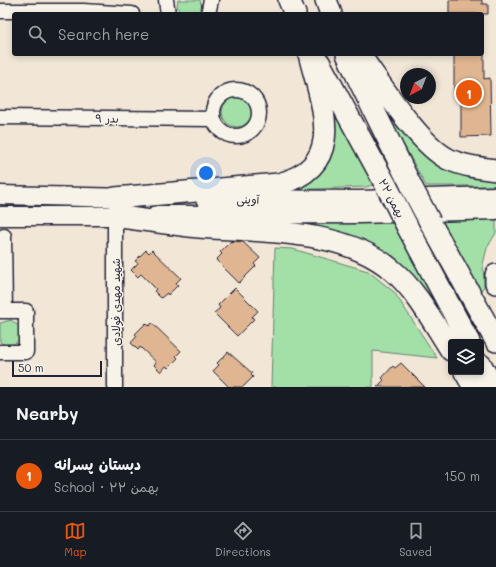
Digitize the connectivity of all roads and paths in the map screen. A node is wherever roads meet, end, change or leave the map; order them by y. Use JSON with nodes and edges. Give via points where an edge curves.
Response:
{"nodes":[{"id":1,"x":166,"y":0,"type":"edge"},
{"id":2,"x":211,"y":0,"type":"edge"},
{"id":3,"x":289,"y":0,"type":"edge"},
{"id":4,"x":326,"y":0,"type":"edge"},
{"id":5,"x":28,"y":6,"type":"edge"},
{"id":6,"x":0,"y":11,"type":"edge"},
{"id":7,"x":74,"y":12,"type":"edge"},
{"id":8,"x":168,"y":12,"type":"edge"},
{"id":9,"x":208,"y":12,"type":"edge"},
{"id":10,"x":294,"y":12,"type":"edge"},
{"id":11,"x":330,"y":12,"type":"edge"},
{"id":12,"x":310,"y":56,"type":"edge"},
{"id":13,"x":316,"y":56,"type":"edge"},
{"id":14,"x":348,"y":56,"type":"edge"},
{"id":15,"x":360,"y":56,"type":"edge"},
{"id":16,"x":0,"y":117,"type":"edge"},
{"id":17,"x":214,"y":119,"type":"dead end"},
{"id":18,"x":496,"y":170,"type":"edge"},
{"id":19,"x":0,"y":195,"type":"edge"},
{"id":20,"x":496,"y":196,"type":"edge"},
{"id":21,"x":115,"y":207,"type":"junction"},
{"id":22,"x":496,"y":210,"type":"edge"},
{"id":23,"x":0,"y":216,"type":"edge"},
{"id":24,"x":4,"y":236,"type":"dead end"},
{"id":25,"x":496,"y":275,"type":"edge"},
{"id":26,"x":496,"y":283,"type":"edge"},
{"id":27,"x":2,"y":311,"type":"edge"},
{"id":28,"x":467,"y":339,"type":"edge"},
{"id":29,"x":496,"y":341,"type":"edge"},
{"id":30,"x":448,"y":345,"type":"edge"},
{"id":31,"x":0,"y":352,"type":"edge"},
{"id":32,"x":484,"y":370,"type":"edge"},
{"id":33,"x":467,"y":375,"type":"edge"},
{"id":34,"x":115,"y":387,"type":"edge"},
{"id":35,"x":474,"y":387,"type":"edge"},
{"id":36,"x":493,"y":387,"type":"edge"}],
"edges":[{"from":1,"to":8,"type":"street"},
{"from":2,"to":9,"type":"street"},
{"from":3,"to":10,"type":"highway"},
{"from":4,"to":11,"type":"highway"},
{"from":5,"to":6,"type":"street"},
{"from":5,"to":7,"type":"street"},
{"from":12,"to":21,"type":"highway","via":[[326,130],[323,146],[316,161],[304,173],[279,184]]},
{"from":13,"to":28,"type":"highway","name":"۲۲ بهمن","bridge":true},
{"from":14,"to":29,"type":"highway","name":"۲۲ بهمن","bridge":true,"via":[[412,188]]},
{"from":15,"to":18,"type":"highway","via":[[431,147],[448,159],[468,166]]},
{"from":16,"to":17,"type":"street","name":"بدر ۹"},
{"from":19,"to":21,"type":"main road","name":"آوینی"},
{"from":20,"to":21,"type":"main road","name":"آوینی"},
{"from":21,"to":22,"type":"main road","name":"آوینی","via":[[177,214],[360,214]]},
{"from":21,"to":23,"type":"main road","name":"آوینی"},
{"from":21,"to":30,"type":"highway","via":[[198,227],[283,233],[325,240],[360,250],[392,269],[417,296]]},
{"from":21,"to":34,"type":"street","name":"شهید مهدی فولادی"},
{"from":24,"to":27,"type":"street"},
{"from":25,"to":26,"type":"highway"},
{"from":27,"to":31,"type":"street","via":[[26,312],[26,352]]},
{"from":32,"to":36,"type":"highway"},
{"from":33,"to":35,"type":"highway"}]}
